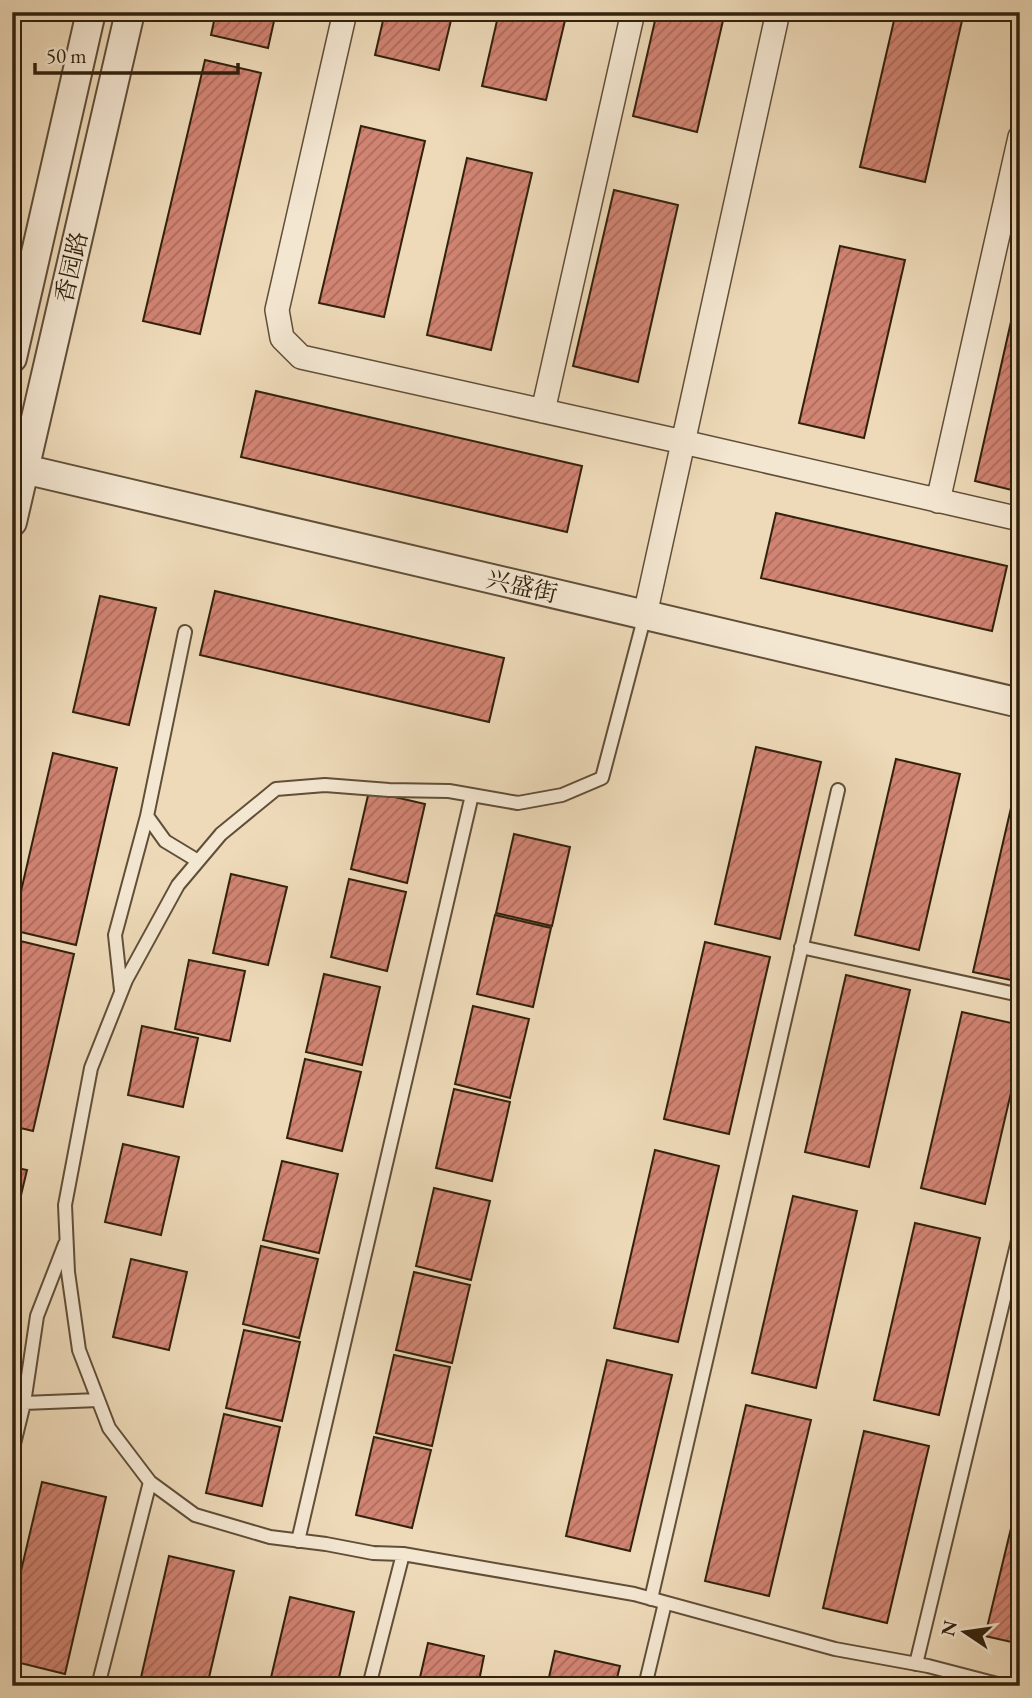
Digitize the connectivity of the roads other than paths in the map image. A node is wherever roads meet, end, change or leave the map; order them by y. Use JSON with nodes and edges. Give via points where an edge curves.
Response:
{"nodes":[{"id":1,"x":91,"y":12,"type":"edge"},
{"id":2,"x":130,"y":12,"type":"edge"},
{"id":3,"x":345,"y":12,"type":"edge"},
{"id":4,"x":633,"y":12,"type":"edge"},
{"id":5,"x":778,"y":12,"type":"edge"},
{"id":6,"x":1020,"y":137,"type":"edge"},
{"id":7,"x":12,"y":358,"type":"edge"},
{"id":8,"x":543,"y":411,"type":"junction"},
{"id":9,"x":683,"y":442,"type":"junction"},
{"id":10,"x":24,"y":469,"type":"junction"},
{"id":11,"x":938,"y":501,"type":"junction"},
{"id":12,"x":1020,"y":519,"type":"edge"},
{"id":13,"x":12,"y":522,"type":"edge"},
{"id":14,"x":645,"y":615,"type":"junction"},
{"id":15,"x":186,"y":632,"type":"dead end"},
{"id":16,"x":1020,"y":703,"type":"edge"},
{"id":17,"x":838,"y":790,"type":"dead end"},
{"id":18,"x":472,"y":795,"type":"junction"},
{"id":19,"x":147,"y":816,"type":"junction"},
{"id":20,"x":198,"y":861,"type":"junction"},
{"id":21,"x":802,"y":947,"type":"junction"},
{"id":22,"x":121,"y":990,"type":"junction"},
{"id":23,"x":1020,"y":995,"type":"edge"},
{"id":24,"x":1020,"y":1232,"type":"edge"},
{"id":25,"x":67,"y":1241,"type":"junction"},
{"id":26,"x":98,"y":1400,"type":"junction"},
{"id":27,"x":24,"y":1403,"type":"junction"},
{"id":28,"x":12,"y":1452,"type":"edge"},
{"id":29,"x":150,"y":1482,"type":"junction"},
{"id":30,"x":298,"y":1541,"type":"junction"},
{"id":31,"x":403,"y":1554,"type":"junction"},
{"id":32,"x":651,"y":1599,"type":"junction"},
{"id":33,"x":665,"y":1603,"type":"junction"},
{"id":34,"x":916,"y":1664,"type":"junction"},
{"id":35,"x":951,"y":1672,"type":"junction"},
{"id":36,"x":98,"y":1686,"type":"edge"},
{"id":37,"x":369,"y":1686,"type":"edge"},
{"id":38,"x":645,"y":1686,"type":"edge"},
{"id":39,"x":948,"y":1686,"type":"edge"},
{"id":40,"x":1005,"y":1686,"type":"edge"}],
"edges":[{"from":1,"to":7,"type":"street","name":"香园路"},
{"from":2,"to":10,"type":"street","name":"香园路"},
{"from":3,"to":8,"type":"street","via":[[278,310],[282,338],[301,357]]},
{"from":4,"to":8,"type":"street"},
{"from":5,"to":9,"type":"street"},
{"from":6,"to":11,"type":"street"},
{"from":8,"to":9,"type":"street"},
{"from":9,"to":11,"type":"street"},
{"from":9,"to":14,"type":"street"},
{"from":10,"to":13,"type":"street","name":"香园路"},
{"from":10,"to":14,"type":"street","name":"兴盛街"},
{"from":11,"to":12,"type":"street"},
{"from":14,"to":16,"type":"street","name":"兴盛街"},
{"from":14,"to":18,"type":"lane","via":[[602,778],[562,795],[517,803]]},
{"from":15,"to":19,"type":"lane"},
{"from":17,"to":21,"type":"lane"},
{"from":18,"to":20,"type":"lane","via":[[324,785],[276,789],[221,834]]},
{"from":18,"to":30,"type":"lane"},
{"from":19,"to":20,"type":"lane","via":[[165,841]]},
{"from":19,"to":22,"type":"lane","via":[[115,935]]},
{"from":20,"to":22,"type":"lane","via":[[178,885]]},
{"from":21,"to":23,"type":"lane"},
{"from":21,"to":32,"type":"lane"},
{"from":22,"to":25,"type":"lane","via":[[91,1068],[65,1205]]},
{"from":24,"to":34,"type":"lane"},
{"from":25,"to":26,"type":"lane","via":[[79,1350]]},
{"from":25,"to":27,"type":"lane","via":[[37,1316]]},
{"from":26,"to":27,"type":"lane"},
{"from":26,"to":29,"type":"lane","via":[[109,1428]]},
{"from":27,"to":28,"type":"lane"},
{"from":29,"to":30,"type":"lane","via":[[195,1515]]},
{"from":29,"to":36,"type":"lane"},
{"from":30,"to":31,"type":"lane"},
{"from":31,"to":32,"type":"lane"},
{"from":31,"to":37,"type":"lane"},
{"from":32,"to":33,"type":"lane"},
{"from":33,"to":34,"type":"lane","via":[[835,1649]]},
{"from":33,"to":38,"type":"lane"},
{"from":34,"to":35,"type":"lane"},
{"from":35,"to":39,"type":"lane"},
{"from":35,"to":40,"type":"lane"}]}
